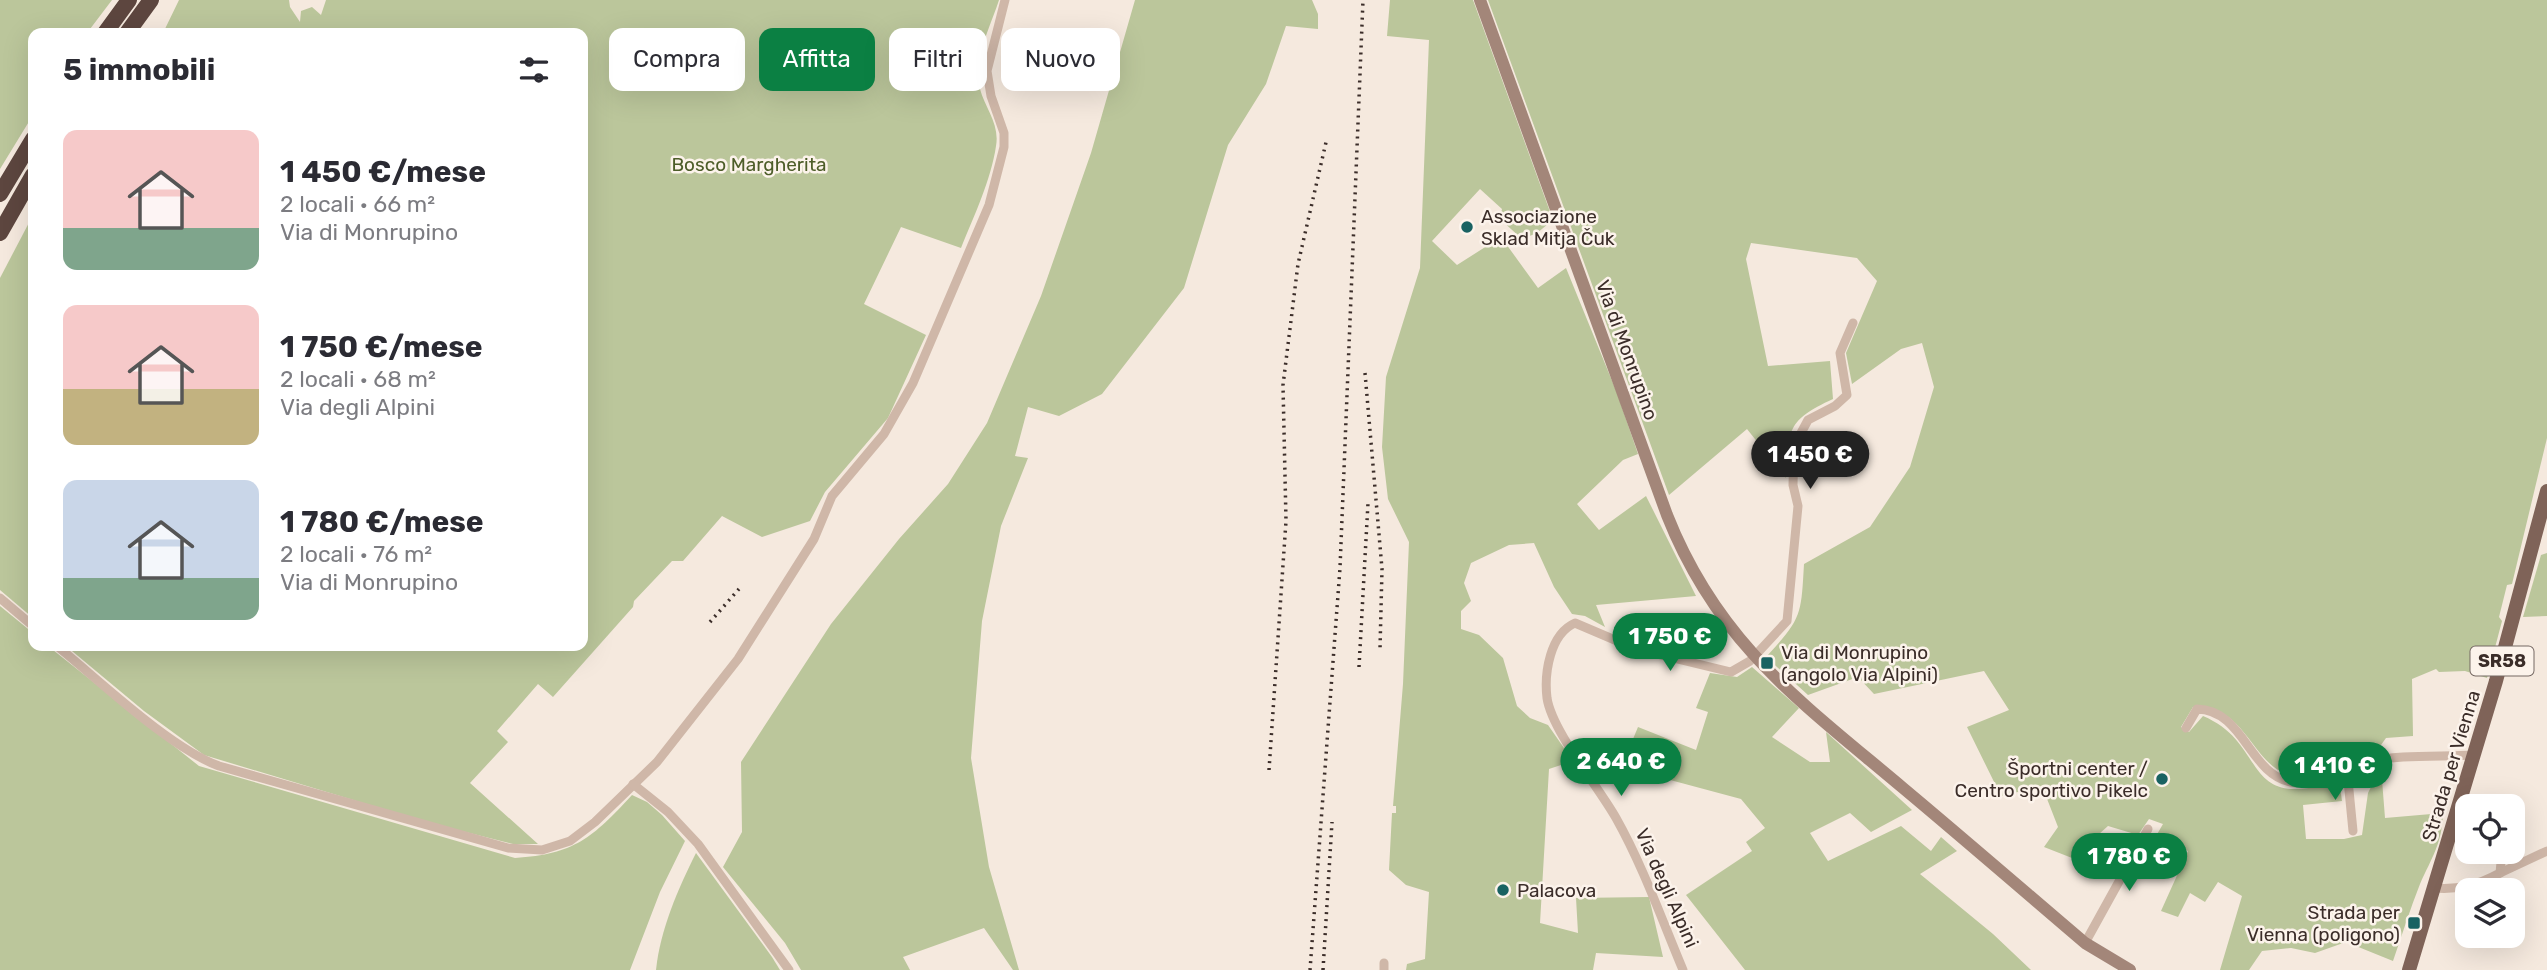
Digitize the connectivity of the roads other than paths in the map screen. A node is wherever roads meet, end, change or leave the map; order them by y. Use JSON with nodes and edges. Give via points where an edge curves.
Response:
{"nodes":[{"id":1,"x":129,"y":0,"type":"edge"},
{"id":2,"x":151,"y":0,"type":"edge"},
{"id":3,"x":1005,"y":0,"type":"edge"},
{"id":4,"x":1480,"y":0,"type":"edge"},
{"id":5,"x":109,"y":28,"type":"edge"},
{"id":6,"x":131,"y":28,"type":"edge"},
{"id":7,"x":28,"y":147,"type":"edge"},
{"id":8,"x":28,"y":184,"type":"edge"},
{"id":9,"x":0,"y":194,"type":"edge"},
{"id":10,"x":0,"y":233,"type":"edge"},
{"id":11,"x":1853,"y":323,"type":"dead end"},
{"id":12,"x":2547,"y":491,"type":"edge"},
{"id":13,"x":0,"y":598,"type":"edge"},
{"id":14,"x":28,"y":622,"type":"edge"},
{"id":15,"x":63,"y":651,"type":"edge"},
{"id":16,"x":1753,"y":657,"type":"junction"},
{"id":17,"x":2186,"y":728,"type":"dead end"},
{"id":18,"x":2474,"y":755,"type":"junction"},
{"id":19,"x":2347,"y":770,"type":"junction"},
{"id":20,"x":633,"y":784,"type":"junction"},
{"id":21,"x":2148,"y":829,"type":"dead end"},
{"id":22,"x":2451,"y":830,"type":"junction"},
{"id":23,"x":2455,"y":830,"type":"edge"},
{"id":24,"x":2353,"y":831,"type":"dead end"},
{"id":25,"x":2547,"y":851,"type":"edge"},
{"id":26,"x":2501,"y":864,"type":"edge"},
{"id":27,"x":2500,"y":873,"type":"junction"},
{"id":28,"x":2434,"y":888,"type":"junction"},
{"id":29,"x":2085,"y":943,"type":"junction"},
{"id":30,"x":789,"y":970,"type":"edge"},
{"id":31,"x":1683,"y":970,"type":"edge"},
{"id":32,"x":2130,"y":970,"type":"edge"},
{"id":33,"x":2409,"y":970,"type":"edge"}],
"edges":[{"from":1,"to":5,"type":"highway"},
{"from":2,"to":6,"type":"highway"},
{"from":3,"to":20,"type":"street","via":[[987,71],[1004,147],[989,205],[913,383],[884,435],[832,496],[814,539],[738,659],[664,754]]},
{"from":4,"to":16,"type":"main road","name":"Via di Monrupino","via":[[1678,545],[1717,612]]},
{"from":7,"to":9,"type":"highway"},
{"from":8,"to":10,"type":"highway"},
{"from":11,"to":16,"type":"street","via":[[1840,353],[1847,395],[1808,420],[1794,446],[1793,485],[1798,506],[1790,615]]},
{"from":12,"to":18,"type":"main road","name":"Strada per Vienna","number":"SR58"},
{"from":13,"to":14,"type":"street"},
{"from":15,"to":20,"type":"street","via":[[200,759],[497,846],[532,851],[561,845],[587,829]]},
{"from":16,"to":29,"type":"main road","name":"Via di Monrupino"},
{"from":16,"to":31,"type":"street","name":"Via degli Alpini","via":[[1736,671],[1710,668],[1615,642],[1575,623],[1556,638],[1549,665],[1548,699],[1553,717],[1617,819]]},
{"from":17,"to":19,"type":"street","via":[[2197,709],[2216,715],[2241,734],[2264,768],[2290,782],[2319,780]]},
{"from":18,"to":19,"type":"street","via":[[2369,762]]},
{"from":18,"to":22,"type":"main road","name":"Strada per Vienna","number":"SR58"},
{"from":19,"to":24,"type":"street"},
{"from":20,"to":30,"type":"street","via":[[698,844]]},
{"from":21,"to":29,"type":"street"},
{"from":22,"to":23,"type":"street"},
{"from":22,"to":28,"type":"main road","name":"Strada per Vienna","number":"SR58"},
{"from":25,"to":27,"type":"street"},
{"from":26,"to":27,"type":"street"},
{"from":27,"to":28,"type":"street","via":[[2469,886]]},
{"from":28,"to":33,"type":"main road","name":"Strada per Vienna","number":"SR58"},
{"from":29,"to":32,"type":"main road","name":"Via di Monrupino"}]}
